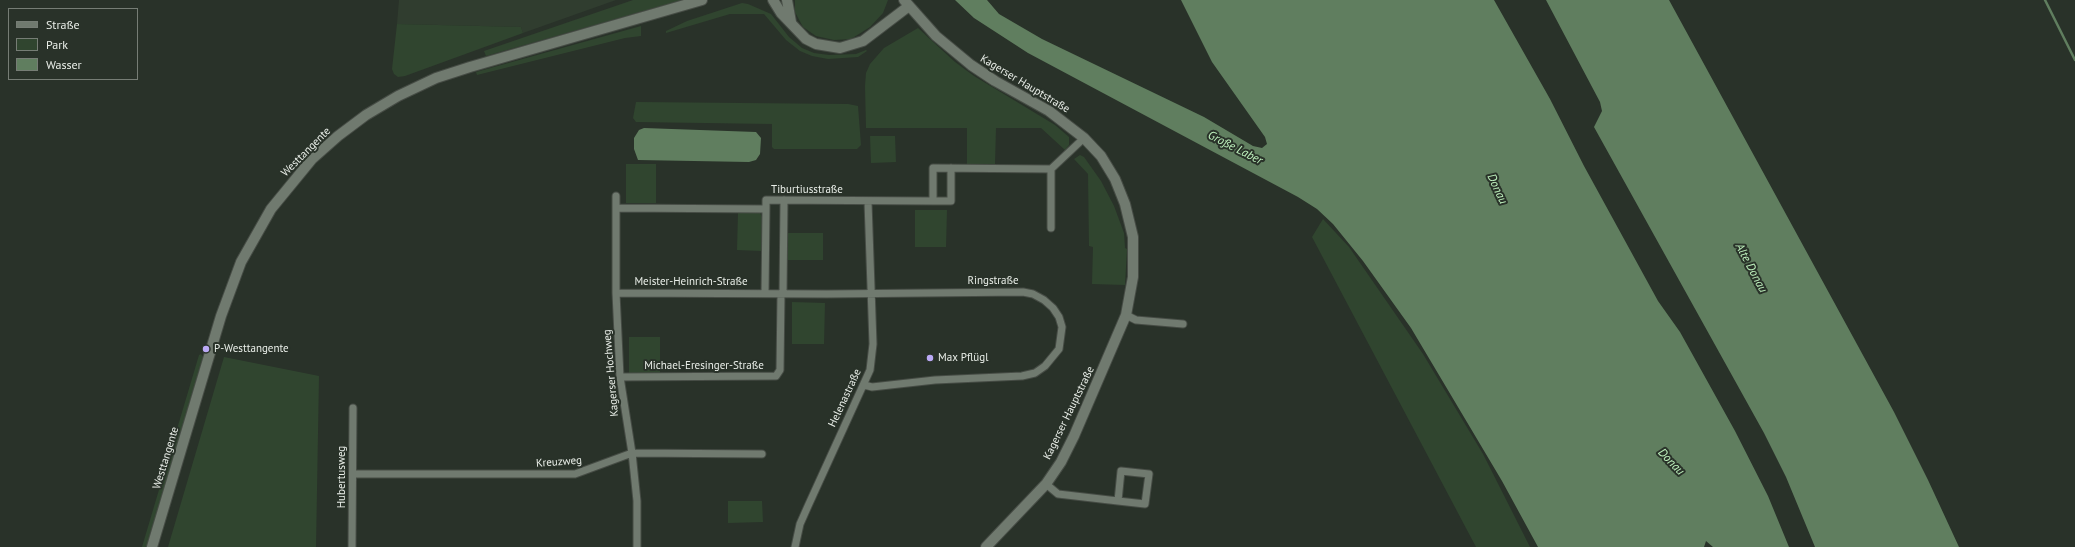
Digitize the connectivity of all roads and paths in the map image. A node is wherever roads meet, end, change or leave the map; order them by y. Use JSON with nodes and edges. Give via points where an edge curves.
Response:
{"nodes":[{"id":1,"x":702,"y":0,"type":"edge"},
{"id":2,"x":773,"y":0,"type":"edge"},
{"id":3,"x":787,"y":0,"type":"edge"},
{"id":4,"x":907,"y":3,"type":"edge"},
{"id":5,"x":791,"y":22,"type":"junction"},
{"id":6,"x":1084,"y":138,"type":"junction"},
{"id":7,"x":951,"y":168,"type":"junction"},
{"id":8,"x":1051,"y":169,"type":"junction"},
{"id":9,"x":616,"y":196,"type":"dead end"},
{"id":10,"x":784,"y":200,"type":"junction"},
{"id":11,"x":933,"y":201,"type":"junction"},
{"id":12,"x":868,"y":202,"type":"junction"},
{"id":13,"x":616,"y":208,"type":"junction"},
{"id":14,"x":766,"y":209,"type":"junction"},
{"id":15,"x":1051,"y":228,"type":"dead end"},
{"id":16,"x":616,"y":293,"type":"junction"},
{"id":17,"x":765,"y":293,"type":"junction"},
{"id":18,"x":871,"y":293,"type":"junction"},
{"id":19,"x":782,"y":294,"type":"junction"},
{"id":20,"x":1126,"y":315,"type":"junction"},
{"id":21,"x":1183,"y":324,"type":"dead end"},
{"id":22,"x":620,"y":377,"type":"junction"},
{"id":23,"x":864,"y":385,"type":"junction"},
{"id":24,"x":353,"y":408,"type":"dead end"},
{"id":25,"x":632,"y":453,"type":"junction"},
{"id":26,"x":762,"y":454,"type":"dead end"},
{"id":27,"x":354,"y":474,"type":"junction"},
{"id":28,"x":1046,"y":484,"type":"junction"},
{"id":29,"x":1118,"y":501,"type":"junction"},
{"id":30,"x":152,"y":547,"type":"edge"},
{"id":31,"x":352,"y":547,"type":"edge"},
{"id":32,"x":637,"y":547,"type":"edge"},
{"id":33,"x":796,"y":547,"type":"edge"},
{"id":34,"x":986,"y":547,"type":"edge"}],
"edges":[{"from":1,"to":30,"type":"main road","name":"Westtangente","via":[[470,67],[414,88],[366,115],[312,159],[271,209],[241,262],[221,316]]},
{"from":2,"to":5,"type":"main road","via":[[781,13]]},
{"from":3,"to":5,"type":"main road"},
{"from":4,"to":5,"type":"main road","via":[[863,41],[840,48],[816,44],[806,39]]},
{"from":4,"to":6,"type":"main road","name":"Kagerser Hauptstraße","via":[[936,36],[971,65],[1049,111]]},
{"from":6,"to":8,"type":"street"},
{"from":6,"to":20,"type":"main road","name":"Kagerser Hauptstraße","via":[[1115,179],[1130,219],[1134,266]]},
{"from":7,"to":8,"type":"street"},
{"from":7,"to":11,"type":"street","via":[[933,168]]},
{"from":7,"to":11,"type":"street","name":"Tiburtiusstraße","via":[[951,201]]},
{"from":8,"to":15,"type":"street"},
{"from":9,"to":13,"type":"street","name":"Kagerser Hochweg"},
{"from":10,"to":12,"type":"street","name":"Tiburtiusstraße"},
{"from":10,"to":14,"type":"street","name":"Tiburtiusstraße","via":[[766,200]]},
{"from":10,"to":19,"type":"street"},
{"from":11,"to":12,"type":"street","name":"Tiburtiusstraße"},
{"from":12,"to":18,"type":"street","name":"Helenastraße"},
{"from":13,"to":14,"type":"street","name":"Tiburtiusstraße"},
{"from":13,"to":16,"type":"street","name":"Kagerser Hochweg"},
{"from":14,"to":17,"type":"street"},
{"from":16,"to":17,"type":"street","name":"Meister-Heinrich-Straße"},
{"from":16,"to":22,"type":"street","name":"Kagerser Hochweg"},
{"from":17,"to":19,"type":"street","name":"Meister-Heinrich-Straße"},
{"from":18,"to":19,"type":"street","name":"Meister-Heinrich-Straße"},
{"from":18,"to":23,"type":"street","name":"Helenastraße","via":[[873,355]]},
{"from":18,"to":23,"type":"street","name":"Ringstraße","via":[[1034,294],[1053,308],[1062,327],[1062,338],[1059,349],[1052,359],[1035,373],[872,387]]},
{"from":19,"to":22,"type":"street","name":"Michael-Eresinger-Straße","via":[[780,370],[776,376]]},
{"from":20,"to":21,"type":"street","via":[[1136,320]]},
{"from":20,"to":28,"type":"main road","name":"Kagerser Hauptstraße","via":[[1074,436]]},
{"from":22,"to":25,"type":"street","name":"Kagerser Hochweg"},
{"from":23,"to":33,"type":"street","name":"Helenastraße","via":[[805,512]]},
{"from":24,"to":27,"type":"street","name":"Hubertusweg"},
{"from":25,"to":26,"type":"street","name":"Kreuzweg"},
{"from":25,"to":27,"type":"street","name":"Kreuzweg","via":[[575,474]]},
{"from":25,"to":32,"type":"street","name":"Kagerser Hochweg","via":[[637,501]]},
{"from":27,"to":31,"type":"street","name":"Hubertusweg"},
{"from":28,"to":29,"type":"street","via":[[1058,494]]},
{"from":28,"to":34,"type":"main road","name":"Kagerser Hauptstraße"},
{"from":29,"to":29,"type":"street","via":[[1122,471],[1149,474],[1146,504]]}]}
